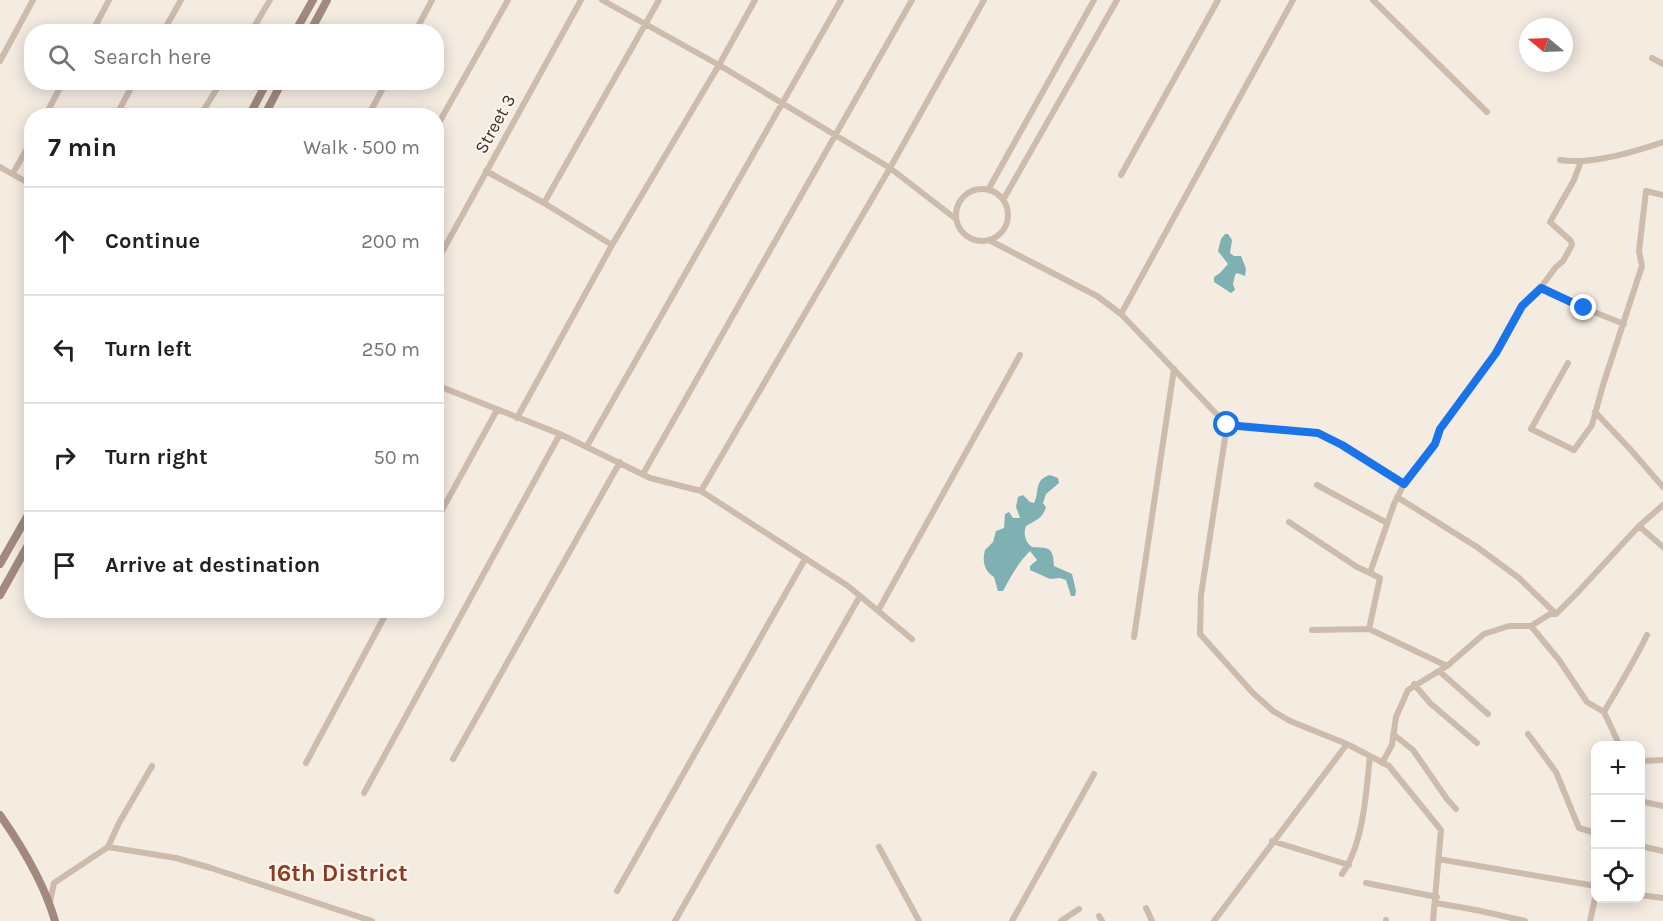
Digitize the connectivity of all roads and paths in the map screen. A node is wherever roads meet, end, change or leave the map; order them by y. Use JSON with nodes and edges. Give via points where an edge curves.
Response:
{"nodes":[{"id":1,"x":33,"y":0,"type":"edge"},
{"id":2,"x":109,"y":0,"type":"edge"},
{"id":3,"x":181,"y":0,"type":"edge"},
{"id":4,"x":270,"y":0,"type":"edge"},
{"id":5,"x":313,"y":0,"type":"edge"},
{"id":6,"x":327,"y":0,"type":"edge"},
{"id":7,"x":432,"y":0,"type":"edge"},
{"id":8,"x":508,"y":0,"type":"edge"},
{"id":9,"x":581,"y":0,"type":"edge"},
{"id":10,"x":602,"y":0,"type":"edge"},
{"id":11,"x":659,"y":0,"type":"edge"},
{"id":12,"x":755,"y":0,"type":"edge"},
{"id":13,"x":842,"y":0,"type":"edge"},
{"id":14,"x":912,"y":0,"type":"edge"},
{"id":15,"x":984,"y":0,"type":"edge"},
{"id":16,"x":1094,"y":0,"type":"edge"},
{"id":17,"x":1117,"y":0,"type":"edge"},
{"id":18,"x":1218,"y":0,"type":"edge"},
{"id":19,"x":1293,"y":0,"type":"edge"},
{"id":20,"x":1373,"y":0,"type":"edge"},
{"id":21,"x":96,"y":24,"type":"edge"},
{"id":22,"x":168,"y":24,"type":"edge"},
{"id":23,"x":256,"y":24,"type":"edge"},
{"id":24,"x":300,"y":24,"type":"edge"},
{"id":25,"x":314,"y":24,"type":"edge"},
{"id":26,"x":419,"y":24,"type":"edge"},
{"id":27,"x":646,"y":24,"type":"junction"},
{"id":28,"x":1652,"y":58,"type":"dead end"},
{"id":29,"x":0,"y":61,"type":"edge"},
{"id":30,"x":1663,"y":64,"type":"edge"},
{"id":31,"x":719,"y":65,"type":"junction"},
{"id":32,"x":59,"y":90,"type":"edge"},
{"id":33,"x":130,"y":90,"type":"edge"},
{"id":34,"x":215,"y":90,"type":"edge"},
{"id":35,"x":263,"y":90,"type":"edge"},
{"id":36,"x":278,"y":90,"type":"edge"},
{"id":37,"x":382,"y":90,"type":"edge"},
{"id":38,"x":784,"y":103,"type":"junction"},
{"id":39,"x":49,"y":108,"type":"edge"},
{"id":40,"x":120,"y":108,"type":"edge"},
{"id":41,"x":205,"y":108,"type":"edge"},
{"id":42,"x":253,"y":108,"type":"edge"},
{"id":43,"x":268,"y":108,"type":"edge"},
{"id":44,"x":372,"y":108,"type":"edge"},
{"id":45,"x":1487,"y":112,"type":"dead end"},
{"id":46,"x":444,"y":114,"type":"edge"},
{"id":47,"x":836,"y":136,"type":"junction"},
{"id":48,"x":1663,"y":142,"type":"edge"},
{"id":49,"x":24,"y":154,"type":"edge"},
{"id":50,"x":1560,"y":160,"type":"dead end"},
{"id":51,"x":1581,"y":161,"type":"junction"},
{"id":52,"x":0,"y":167,"type":"edge"},
{"id":53,"x":890,"y":168,"type":"junction"},
{"id":54,"x":486,"y":171,"type":"junction"},
{"id":55,"x":13,"y":173,"type":"junction"},
{"id":56,"x":1121,"y":175,"type":"dead end"},
{"id":57,"x":24,"y":180,"type":"edge"},
{"id":58,"x":988,"y":190,"type":"junction"},
{"id":59,"x":1663,"y":195,"type":"edge"},
{"id":60,"x":1004,"y":201,"type":"junction"},
{"id":61,"x":544,"y":203,"type":"junction"},
{"id":62,"x":956,"y":219,"type":"junction"},
{"id":63,"x":989,"y":240,"type":"junction"},
{"id":64,"x":612,"y":245,"type":"junction"},
{"id":65,"x":444,"y":248,"type":"edge"},
{"id":66,"x":1541,"y":288,"type":"junction"},
{"id":67,"x":1121,"y":314,"type":"junction"},
{"id":68,"x":1624,"y":324,"type":"junction"},
{"id":69,"x":1020,"y":355,"type":"dead end"},
{"id":70,"x":1568,"y":363,"type":"dead end"},
{"id":71,"x":1174,"y":369,"type":"junction"},
{"id":72,"x":444,"y":388,"type":"edge"},
{"id":73,"x":497,"y":410,"type":"junction"},
{"id":74,"x":1595,"y":412,"type":"junction"},
{"id":75,"x":517,"y":418,"type":"junction"},
{"id":76,"x":1227,"y":425,"type":"junction"},
{"id":77,"x":560,"y":434,"type":"junction"},
{"id":78,"x":587,"y":446,"type":"junction"},
{"id":79,"x":620,"y":462,"type":"junction"},
{"id":80,"x":643,"y":474,"type":"junction"},
{"id":81,"x":1404,"y":484,"type":"junction"},
{"id":82,"x":1317,"y":485,"type":"dead end"},
{"id":83,"x":1663,"y":487,"type":"edge"},
{"id":84,"x":701,"y":491,"type":"junction"},
{"id":85,"x":1397,"y":497,"type":"junction"},
{"id":86,"x":1663,"y":504,"type":"edge"},
{"id":87,"x":444,"y":506,"type":"edge"},
{"id":88,"x":24,"y":522,"type":"edge"},
{"id":89,"x":1289,"y":522,"type":"dead end"},
{"id":90,"x":1387,"y":523,"type":"junction"},
{"id":91,"x":1639,"y":526,"type":"junction"},
{"id":92,"x":1663,"y":547,"type":"edge"},
{"id":93,"x":24,"y":552,"type":"edge"},
{"id":94,"x":806,"y":559,"type":"junction"},
{"id":95,"x":0,"y":564,"type":"edge"},
{"id":96,"x":1370,"y":573,"type":"junction"},
{"id":97,"x":0,"y":595,"type":"edge"},
{"id":98,"x":860,"y":596,"type":"junction"},
{"id":99,"x":878,"y":611,"type":"junction"},
{"id":100,"x":1556,"y":614,"type":"junction"},
{"id":101,"x":384,"y":618,"type":"edge"},
{"id":102,"x":1530,"y":626,"type":"junction"},
{"id":103,"x":1369,"y":629,"type":"junction"},
{"id":104,"x":1312,"y":630,"type":"dead end"},
{"id":105,"x":1647,"y":635,"type":"dead end"},
{"id":106,"x":1134,"y":637,"type":"dead end"},
{"id":107,"x":912,"y":639,"type":"dead end"},
{"id":108,"x":1448,"y":666,"type":"junction"},
{"id":109,"x":1439,"y":671,"type":"junction"},
{"id":110,"x":1414,"y":684,"type":"junction"},
{"id":111,"x":1604,"y":712,"type":"junction"},
{"id":112,"x":1488,"y":714,"type":"dead end"},
{"id":113,"x":1394,"y":734,"type":"junction"},
{"id":114,"x":1528,"y":734,"type":"dead end"},
{"id":115,"x":1618,"y":741,"type":"edge"},
{"id":116,"x":1477,"y":743,"type":"dead end"},
{"id":117,"x":1347,"y":744,"type":"junction"},
{"id":118,"x":1370,"y":756,"type":"junction"},
{"id":119,"x":453,"y":759,"type":"dead end"},
{"id":120,"x":1663,"y":760,"type":"edge"},
{"id":121,"x":1645,"y":761,"type":"edge"},
{"id":122,"x":306,"y":763,"type":"dead end"},
{"id":123,"x":1382,"y":763,"type":"junction"},
{"id":124,"x":152,"y":766,"type":"dead end"},
{"id":125,"x":1095,"y":774,"type":"dead end"},
{"id":126,"x":364,"y":793,"type":"dead end"},
{"id":127,"x":1645,"y":802,"type":"edge"},
{"id":128,"x":1663,"y":806,"type":"edge"},
{"id":129,"x":1456,"y":809,"type":"dead end"},
{"id":130,"x":0,"y":815,"type":"edge"},
{"id":131,"x":1591,"y":832,"type":"edge"},
{"id":132,"x":1272,"y":841,"type":"junction"},
{"id":133,"x":108,"y":847,"type":"junction"},
{"id":134,"x":879,"y":847,"type":"dead end"},
{"id":135,"x":1645,"y":847,"type":"edge"},
{"id":136,"x":1663,"y":851,"type":"edge"},
{"id":137,"x":1438,"y":859,"type":"junction"},
{"id":138,"x":1349,"y":865,"type":"junction"},
{"id":139,"x":1342,"y":874,"type":"dead end"},
{"id":140,"x":1366,"y":883,"type":"dead end"},
{"id":141,"x":1591,"y":885,"type":"edge"},
{"id":142,"x":617,"y":891,"type":"dead end"},
{"id":143,"x":1645,"y":896,"type":"edge"},
{"id":144,"x":1663,"y":898,"type":"edge"},
{"id":145,"x":1436,"y":900,"type":"junction"},
{"id":146,"x":50,"y":902,"type":"junction"},
{"id":147,"x":1594,"y":903,"type":"edge"},
{"id":148,"x":1146,"y":908,"type":"dead end"},
{"id":149,"x":1078,"y":909,"type":"dead end"},
{"id":150,"x":55,"y":921,"type":"edge"},
{"id":151,"x":372,"y":921,"type":"edge"},
{"id":152,"x":675,"y":921,"type":"edge"},
{"id":153,"x":919,"y":921,"type":"edge"},
{"id":154,"x":1012,"y":921,"type":"edge"},
{"id":155,"x":1061,"y":921,"type":"edge"},
{"id":156,"x":1152,"y":921,"type":"edge"},
{"id":157,"x":1214,"y":921,"type":"edge"},
{"id":158,"x":1433,"y":921,"type":"edge"},
{"id":159,"x":1525,"y":921,"type":"edge"},
{"id":160,"x":1590,"y":921,"type":"edge"}],
"edges":[{"from":1,"to":29,"type":"street"},
{"from":2,"to":21,"type":"street"},
{"from":3,"to":22,"type":"street"},
{"from":4,"to":23,"type":"street"},
{"from":5,"to":24,"type":"main road"},
{"from":6,"to":25,"type":"main road"},
{"from":7,"to":26,"type":"street"},
{"from":8,"to":46,"type":"street"},
{"from":9,"to":54,"type":"street","name":"Street 3"},
{"from":10,"to":27,"type":"street"},
{"from":11,"to":27,"type":"street"},
{"from":12,"to":31,"type":"street"},
{"from":13,"to":38,"type":"street"},
{"from":14,"to":47,"type":"street"},
{"from":15,"to":53,"type":"street"},
{"from":16,"to":58,"type":"street"},
{"from":17,"to":60,"type":"street"},
{"from":18,"to":56,"type":"street"},
{"from":19,"to":67,"type":"street"},
{"from":20,"to":45,"type":"street"},
{"from":27,"to":31,"type":"street"},
{"from":27,"to":61,"type":"street"},
{"from":28,"to":30,"type":"street"},
{"from":31,"to":38,"type":"street"},
{"from":31,"to":64,"type":"street"},
{"from":32,"to":39,"type":"street"},
{"from":33,"to":40,"type":"street"},
{"from":34,"to":41,"type":"street"},
{"from":35,"to":42,"type":"main road"},
{"from":36,"to":43,"type":"main road"},
{"from":37,"to":44,"type":"street"},
{"from":38,"to":47,"type":"street"},
{"from":38,"to":78,"type":"street"},
{"from":47,"to":53,"type":"street"},
{"from":47,"to":80,"type":"street"},
{"from":48,"to":51,"type":"street"},
{"from":49,"to":55,"type":"street"},
{"from":50,"to":51,"type":"street"},
{"from":51,"to":66,"type":"street","via":[[1550,222],[1572,244]]},
{"from":52,"to":55,"type":"street"},
{"from":53,"to":62,"type":"street"},
{"from":53,"to":84,"type":"street"},
{"from":54,"to":61,"type":"street"},
{"from":54,"to":65,"type":"street","name":"Street 3"},
{"from":55,"to":57,"type":"street"},
{"from":58,"to":60,"type":"street"},
{"from":58,"to":62,"type":"street","via":[[964,196]]},
{"from":59,"to":68,"type":"street","via":[[1646,191],[1639,251],[1642,266]]},
{"from":60,"to":63,"type":"street","via":[[1006,224],[1001,233]]},
{"from":61,"to":64,"type":"street"},
{"from":62,"to":63,"type":"street","via":[[973,239]]},
{"from":63,"to":67,"type":"street","via":[[1096,296]]},
{"from":64,"to":75,"type":"street"},
{"from":66,"to":68,"type":"street"},
{"from":66,"to":81,"type":"street","via":[[1522,306],[1496,353]]},
{"from":67,"to":71,"type":"street"},
{"from":68,"to":74,"type":"street"},
{"from":69,"to":99,"type":"street"},
{"from":70,"to":74,"type":"street","via":[[1531,429],[1574,450],[1592,425]]},
{"from":71,"to":76,"type":"street"},
{"from":71,"to":106,"type":"street"},
{"from":72,"to":73,"type":"street"},
{"from":73,"to":75,"type":"street"},
{"from":73,"to":87,"type":"street"},
{"from":74,"to":83,"type":"street"},
{"from":75,"to":77,"type":"street"},
{"from":76,"to":81,"type":"street","via":[[1318,433]]},
{"from":76,"to":117,"type":"street","via":[[1201,595],[1200,634],[1273,711]]},
{"from":77,"to":78,"type":"street"},
{"from":77,"to":126,"type":"street"},
{"from":78,"to":79,"type":"street"},
{"from":79,"to":80,"type":"street"},
{"from":79,"to":119,"type":"street"},
{"from":80,"to":84,"type":"street"},
{"from":81,"to":85,"type":"street"},
{"from":82,"to":90,"type":"street"},
{"from":84,"to":94,"type":"street"},
{"from":85,"to":90,"type":"street"},
{"from":85,"to":100,"type":"street","via":[[1477,547],[1519,578]]},
{"from":86,"to":91,"type":"street"},
{"from":88,"to":95,"type":"main road"},
{"from":89,"to":96,"type":"street"},
{"from":90,"to":96,"type":"street"},
{"from":91,"to":92,"type":"street"},
{"from":91,"to":100,"type":"street"},
{"from":93,"to":97,"type":"main road"},
{"from":94,"to":98,"type":"street"},
{"from":94,"to":142,"type":"street"},
{"from":96,"to":103,"type":"street","via":[[1380,578]]},
{"from":98,"to":99,"type":"street"},
{"from":98,"to":152,"type":"street"},
{"from":99,"to":107,"type":"street"},
{"from":100,"to":102,"type":"street"},
{"from":101,"to":122,"type":"street"},
{"from":102,"to":108,"type":"street","via":[[1509,626],[1484,634]]},
{"from":102,"to":111,"type":"street","via":[[1587,702]]},
{"from":103,"to":104,"type":"street"},
{"from":103,"to":108,"type":"street"},
{"from":105,"to":111,"type":"street"},
{"from":108,"to":109,"type":"street"},
{"from":109,"to":110,"type":"street"},
{"from":109,"to":112,"type":"street"},
{"from":110,"to":113,"type":"street","via":[[1396,717]]},
{"from":110,"to":116,"type":"street"},
{"from":111,"to":115,"type":"street"},
{"from":113,"to":123,"type":"street"},
{"from":113,"to":129,"type":"street","via":[[1413,750]]},
{"from":114,"to":131,"type":"street","via":[[1556,772],[1579,828]]},
{"from":117,"to":118,"type":"street"},
{"from":117,"to":132,"type":"street"},
{"from":118,"to":123,"type":"street"},
{"from":118,"to":138,"type":"street","via":[[1365,805]]},
{"from":120,"to":121,"type":"street"},
{"from":123,"to":137,"type":"street","via":[[1389,766],[1441,830]]},
{"from":124,"to":133,"type":"street"},
{"from":125,"to":154,"type":"street"},
{"from":127,"to":128,"type":"street"},
{"from":130,"to":146,"type":"main road"},
{"from":132,"to":138,"type":"street"},
{"from":132,"to":157,"type":"street"},
{"from":133,"to":146,"type":"street","via":[[54,883]]},
{"from":133,"to":151,"type":"street","via":[[176,858]]},
{"from":134,"to":153,"type":"street"},
{"from":135,"to":136,"type":"street"},
{"from":137,"to":141,"type":"street"},
{"from":137,"to":145,"type":"street"},
{"from":138,"to":139,"type":"street"},
{"from":140,"to":145,"type":"street"},
{"from":143,"to":144,"type":"street"},
{"from":145,"to":158,"type":"street"},
{"from":145,"to":159,"type":"street"},
{"from":146,"to":150,"type":"main road"},
{"from":147,"to":160,"type":"street"},
{"from":148,"to":156,"type":"street"},
{"from":149,"to":155,"type":"street"}]}
